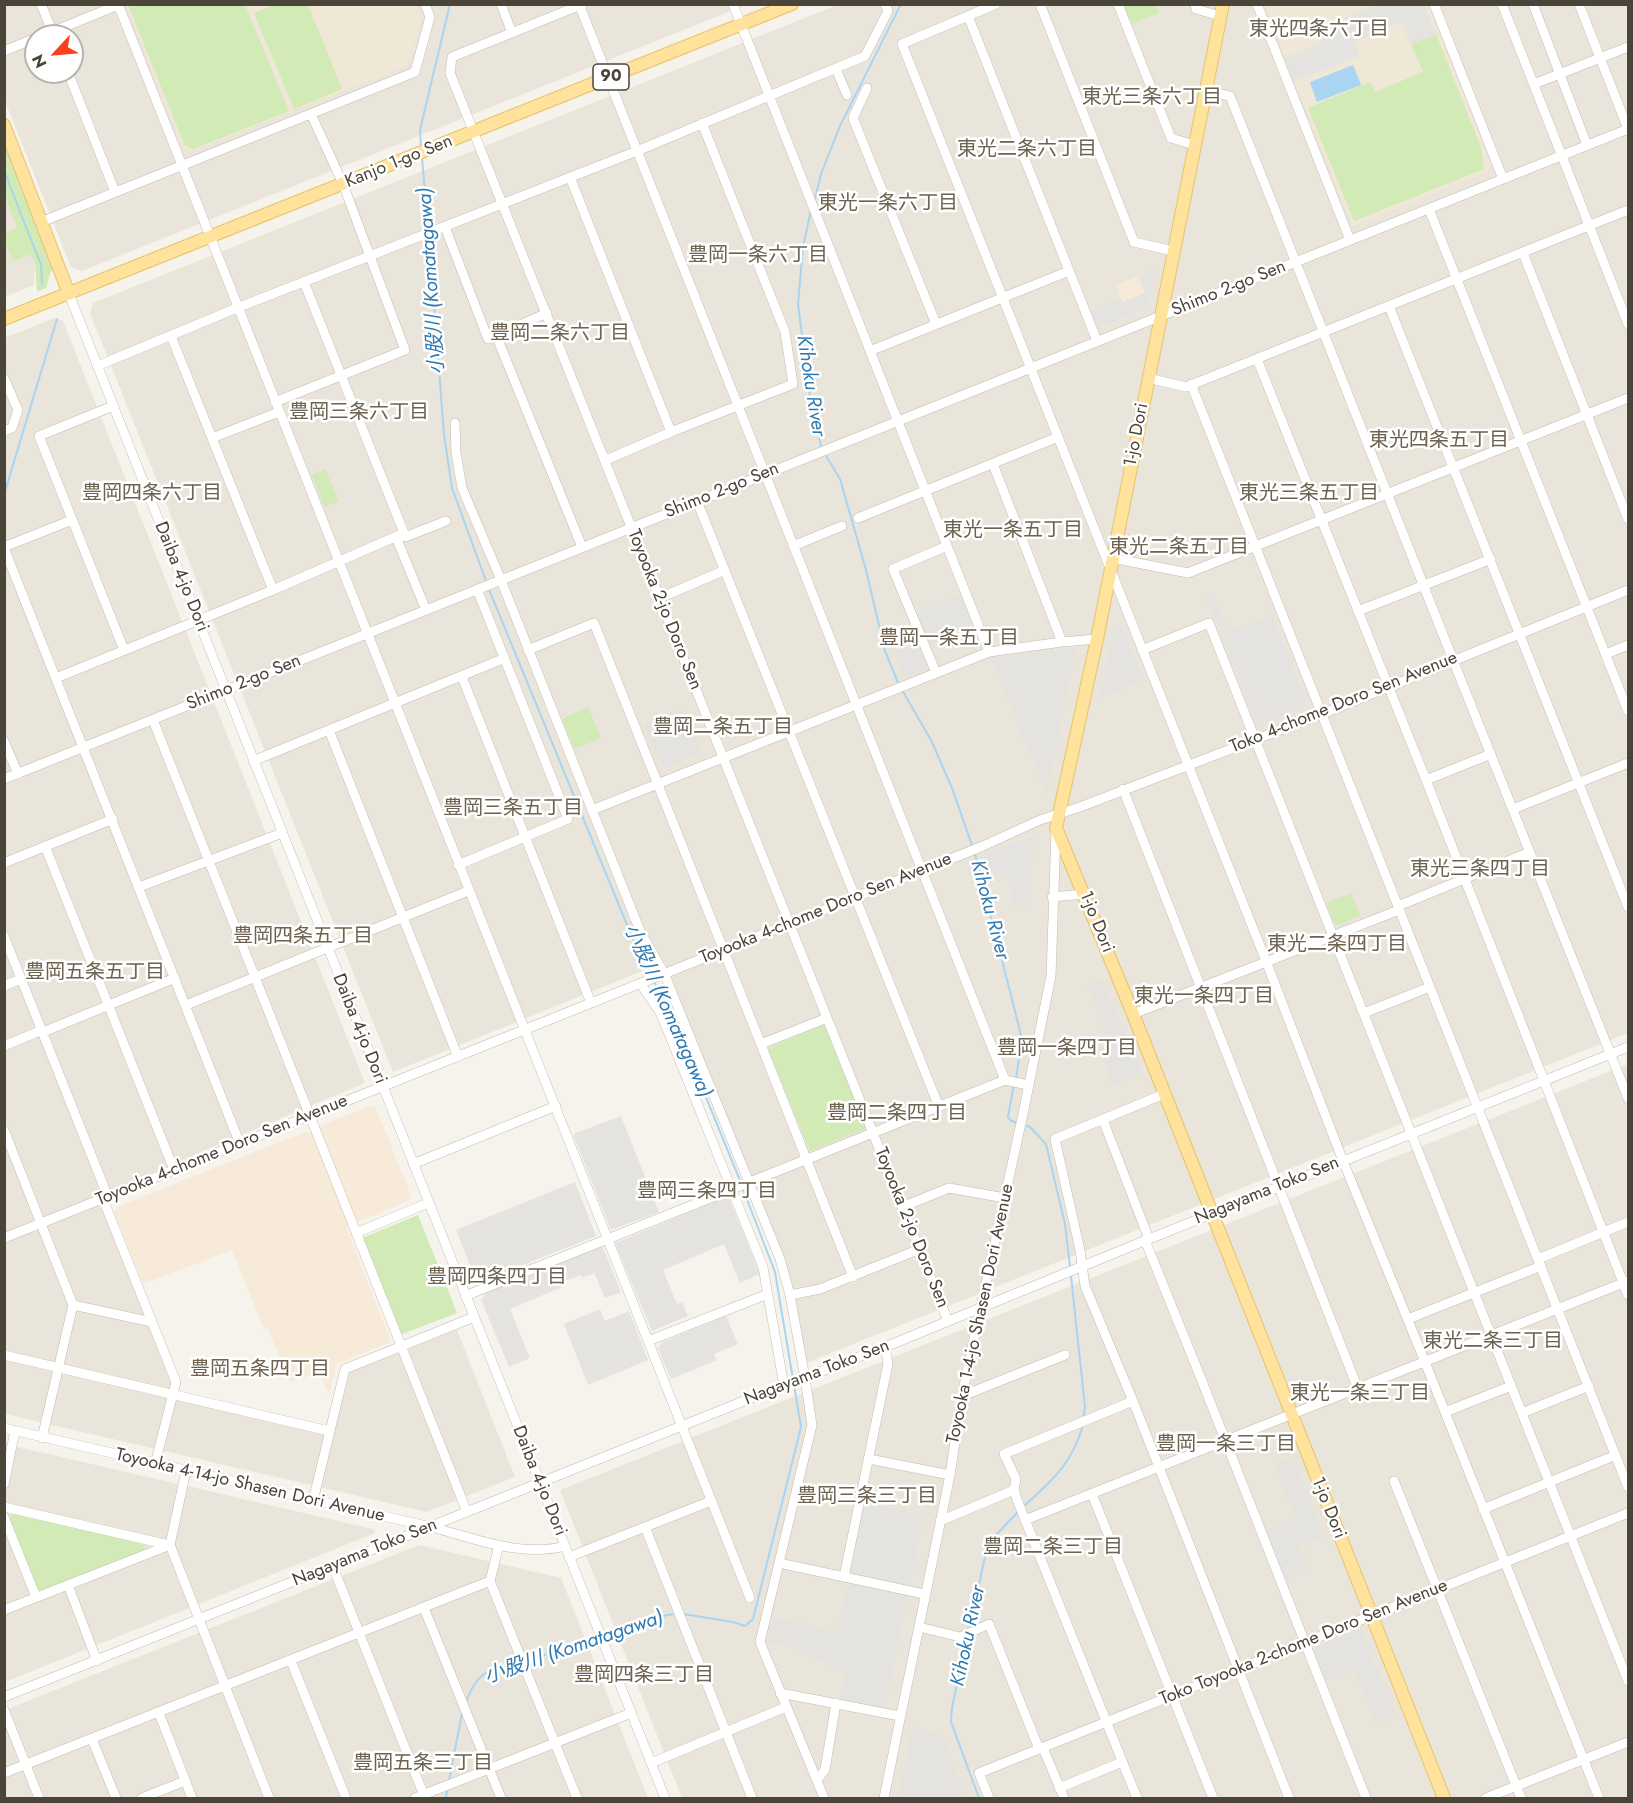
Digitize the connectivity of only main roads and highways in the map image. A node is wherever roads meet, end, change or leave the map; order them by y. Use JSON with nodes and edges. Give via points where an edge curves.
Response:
{"nodes":[{"id":1,"x":792,"y":4,"type":"edge"},
{"id":2,"x":1222,"y":10,"type":"edge"},
{"id":3,"x":5,"y":126,"type":"edge"},
{"id":4,"x":69,"y":294,"type":"junction"},
{"id":5,"x":4,"y":319,"type":"edge"},
{"id":6,"x":1444,"y":1798,"type":"edge"}],
"edges":[{"from":1,"to":4,"type":"main road","name":"Kanjo 1-go Sen","number":"90"},
{"from":2,"to":6,"type":"main road","name":"1-jo Dori","via":[[1056,828]]},
{"from":3,"to":4,"type":"main road"},
{"from":4,"to":5,"type":"main road","name":"Kanjo 1-go Sen","number":"90"}]}
